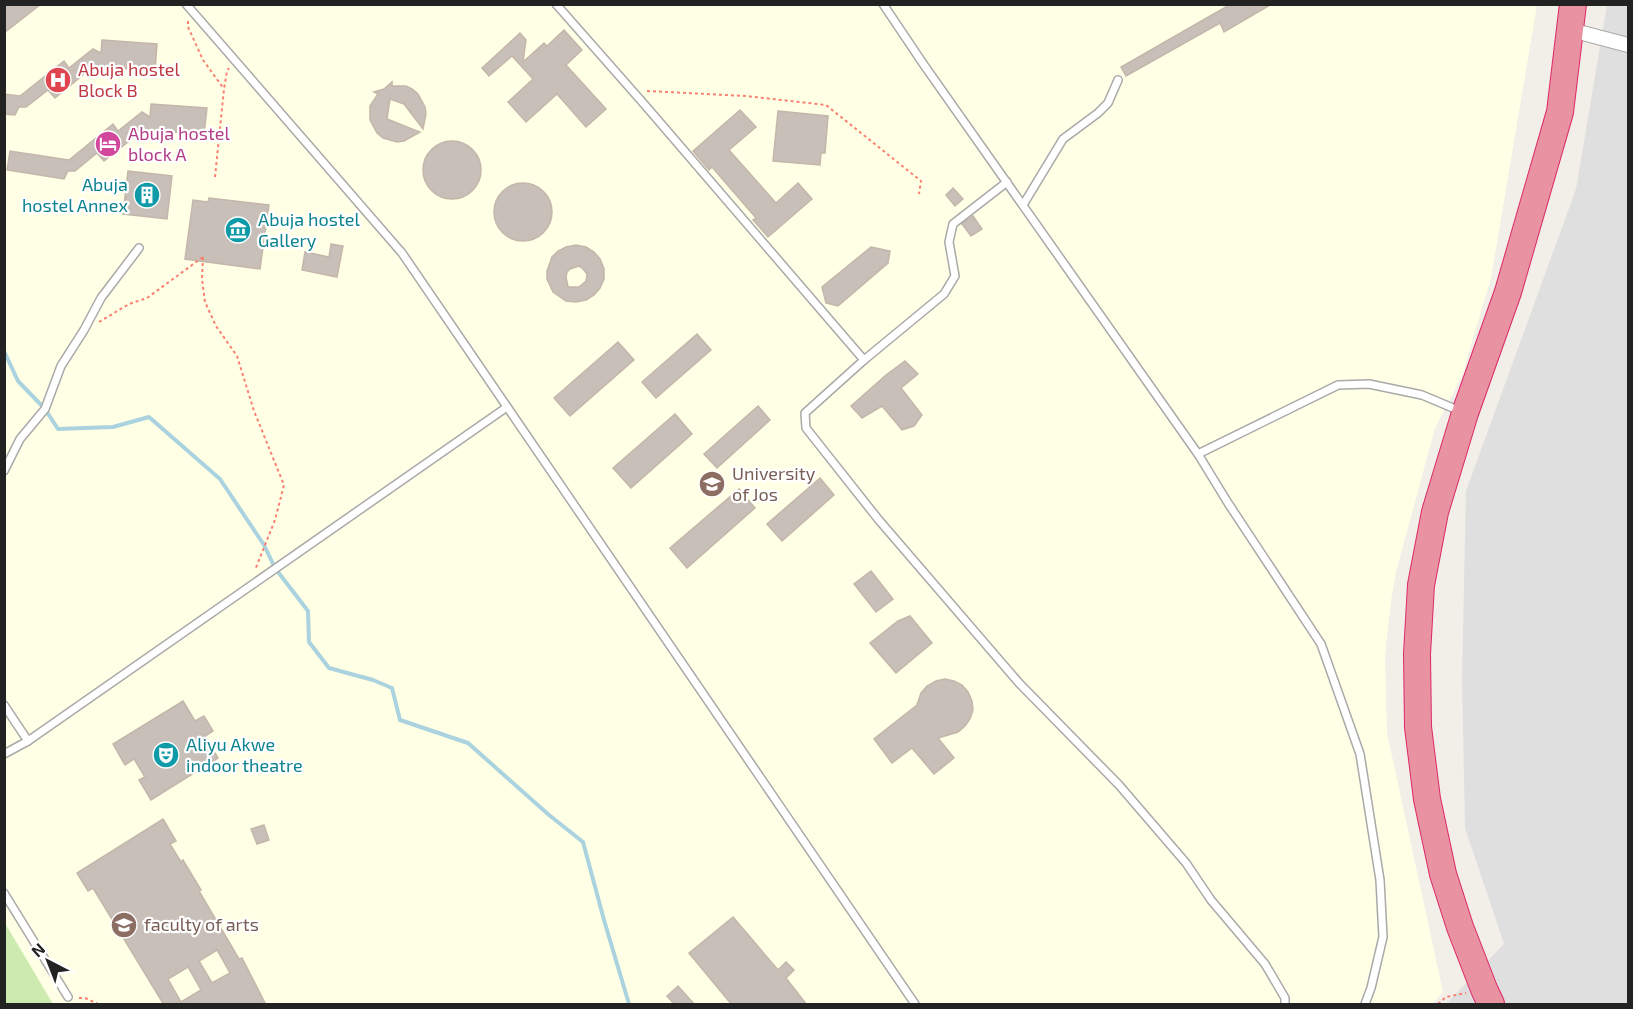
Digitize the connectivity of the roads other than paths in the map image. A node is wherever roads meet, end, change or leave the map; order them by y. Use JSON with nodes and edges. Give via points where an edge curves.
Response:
{"nodes":[{"id":1,"x":556,"y":4,"type":"edge"},
{"id":2,"x":883,"y":4,"type":"edge"},
{"id":3,"x":1573,"y":4,"type":"edge"},
{"id":4,"x":187,"y":5,"type":"edge"},
{"id":5,"x":1571,"y":30,"type":"junction"},
{"id":6,"x":1629,"y":45,"type":"edge"},
{"id":7,"x":1118,"y":80,"type":"dead end"},
{"id":8,"x":1007,"y":182,"type":"junction"},
{"id":9,"x":1023,"y":205,"type":"junction"},
{"id":10,"x":139,"y":248,"type":"dead end"},
{"id":11,"x":864,"y":360,"type":"junction"},
{"id":12,"x":507,"y":407,"type":"junction"},
{"id":13,"x":1464,"y":413,"type":"junction"},
{"id":14,"x":1198,"y":454,"type":"junction"},
{"id":15,"x":4,"y":471,"type":"edge"},
{"id":16,"x":4,"y":705,"type":"edge"},
{"id":17,"x":28,"y":741,"type":"junction"},
{"id":18,"x":4,"y":754,"type":"edge"},
{"id":19,"x":4,"y":893,"type":"edge"},
{"id":20,"x":68,"y":997,"type":"road end"},
{"id":21,"x":1487,"y":997,"type":"edge"},
{"id":22,"x":915,"y":1005,"type":"edge"},
{"id":23,"x":1285,"y":1005,"type":"edge"},
{"id":24,"x":1365,"y":1005,"type":"edge"}],
"edges":[{"from":1,"to":11,"type":"lane"},
{"from":2,"to":8,"type":"lane"},
{"from":3,"to":5,"type":"highway"},
{"from":4,"to":12,"type":"lane","via":[[402,253]]},
{"from":5,"to":6,"type":"street"},
{"from":5,"to":13,"type":"highway","via":[[1560,112],[1508,292]]},
{"from":7,"to":9,"type":"lane","via":[[1108,103],[1063,139]]},
{"from":8,"to":9,"type":"lane"},
{"from":8,"to":11,"type":"lane","via":[[953,224],[949,242],[955,276],[944,294]]},
{"from":9,"to":14,"type":"lane"},
{"from":10,"to":15,"type":"lane","via":[[101,298],[61,366],[45,409],[20,439]]},
{"from":11,"to":23,"type":"lane","via":[[805,413],[806,428],[878,519],[1019,683],[1119,785],[1186,864],[1264,964],[1285,998]]},
{"from":12,"to":17,"type":"lane"},
{"from":12,"to":22,"type":"lane"},
{"from":13,"to":14,"type":"lane","via":[[1422,395],[1369,384],[1338,385]]},
{"from":13,"to":21,"type":"highway","via":[[1435,512],[1421,585],[1418,727],[1427,799],[1443,874]]},
{"from":14,"to":24,"type":"lane","via":[[1321,644],[1360,754],[1380,880],[1383,937]]},
{"from":16,"to":17,"type":"lane"},
{"from":17,"to":18,"type":"lane"},
{"from":19,"to":20,"type":"lane"}]}
